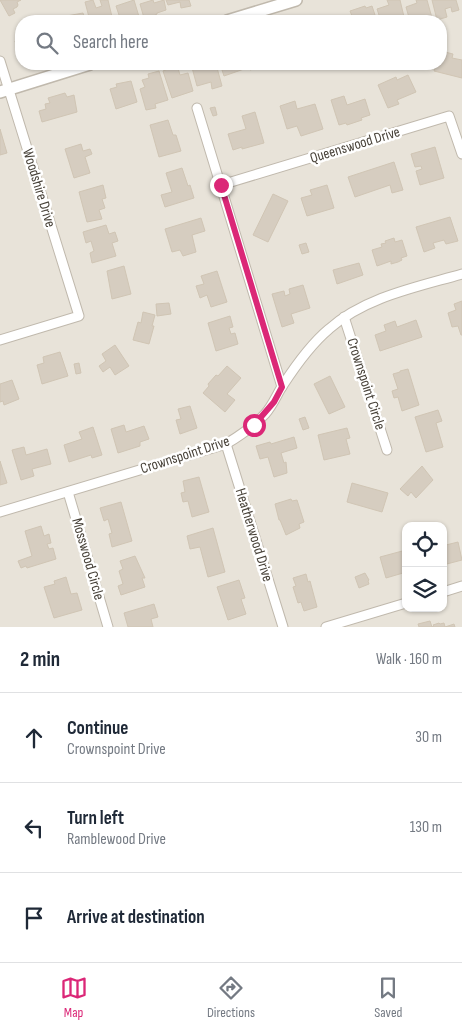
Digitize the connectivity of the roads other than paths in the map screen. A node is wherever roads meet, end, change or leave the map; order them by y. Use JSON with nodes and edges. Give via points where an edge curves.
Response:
{"nodes":[{"id":1,"x":296,"y":0,"type":"edge"},
{"id":2,"x":247,"y":15,"type":"edge"},
{"id":3,"x":0,"y":61,"type":"edge"},
{"id":4,"x":70,"y":70,"type":"edge"},
{"id":5,"x":4,"y":90,"type":"edge"},
{"id":6,"x":197,"y":108,"type":"dead end"},
{"id":7,"x":462,"y":154,"type":"edge"},
{"id":8,"x":221,"y":185,"type":"junction"},
{"id":9,"x":462,"y":274,"type":"edge"},
{"id":10,"x":344,"y":317,"type":"junction"},
{"id":11,"x":0,"y":340,"type":"edge"},
{"id":12,"x":282,"y":387,"type":"junction"},
{"id":13,"x":226,"y":444,"type":"junction"},
{"id":14,"x":387,"y":450,"type":"dead end"},
{"id":15,"x":68,"y":492,"type":"junction"},
{"id":16,"x":0,"y":512,"type":"edge"},
{"id":17,"x":462,"y":586,"type":"edge"},
{"id":18,"x":447,"y":591,"type":"edge"},
{"id":19,"x":402,"y":604,"type":"edge"},
{"id":20,"x":108,"y":627,"type":"edge"},
{"id":21,"x":283,"y":627,"type":"edge"},
{"id":22,"x":326,"y":627,"type":"edge"}],
"edges":[{"from":1,"to":2,"type":"street"},
{"from":3,"to":5,"type":"street","name":"Woodshire Drive"},
{"from":4,"to":5,"type":"street"},
{"from":5,"to":11,"type":"street","name":"Woodshire Drive","via":[[79,316]]},
{"from":6,"to":8,"type":"street"},
{"from":7,"to":8,"type":"street","name":"Queenswood Drive","via":[[449,116]]},
{"from":8,"to":12,"type":"street"},
{"from":9,"to":10,"type":"street","name":"Crownspoint Drive","via":[[391,295]]},
{"from":10,"to":12,"type":"street","name":"Crownspoint Drive","via":[[316,342]]},
{"from":10,"to":14,"type":"street","name":"Crownspoint Circle"},
{"from":12,"to":13,"type":"street","name":"Crownspoint Drive","via":[[260,419]]},
{"from":13,"to":15,"type":"street","name":"Crownspoint Drive"},
{"from":13,"to":21,"type":"street","name":"Heatherwood Drive"},
{"from":15,"to":16,"type":"street","name":"Crownspoint Drive"},
{"from":15,"to":20,"type":"street","name":"Mosswood Circle"},
{"from":17,"to":18,"type":"street"},
{"from":19,"to":22,"type":"street"}]}
